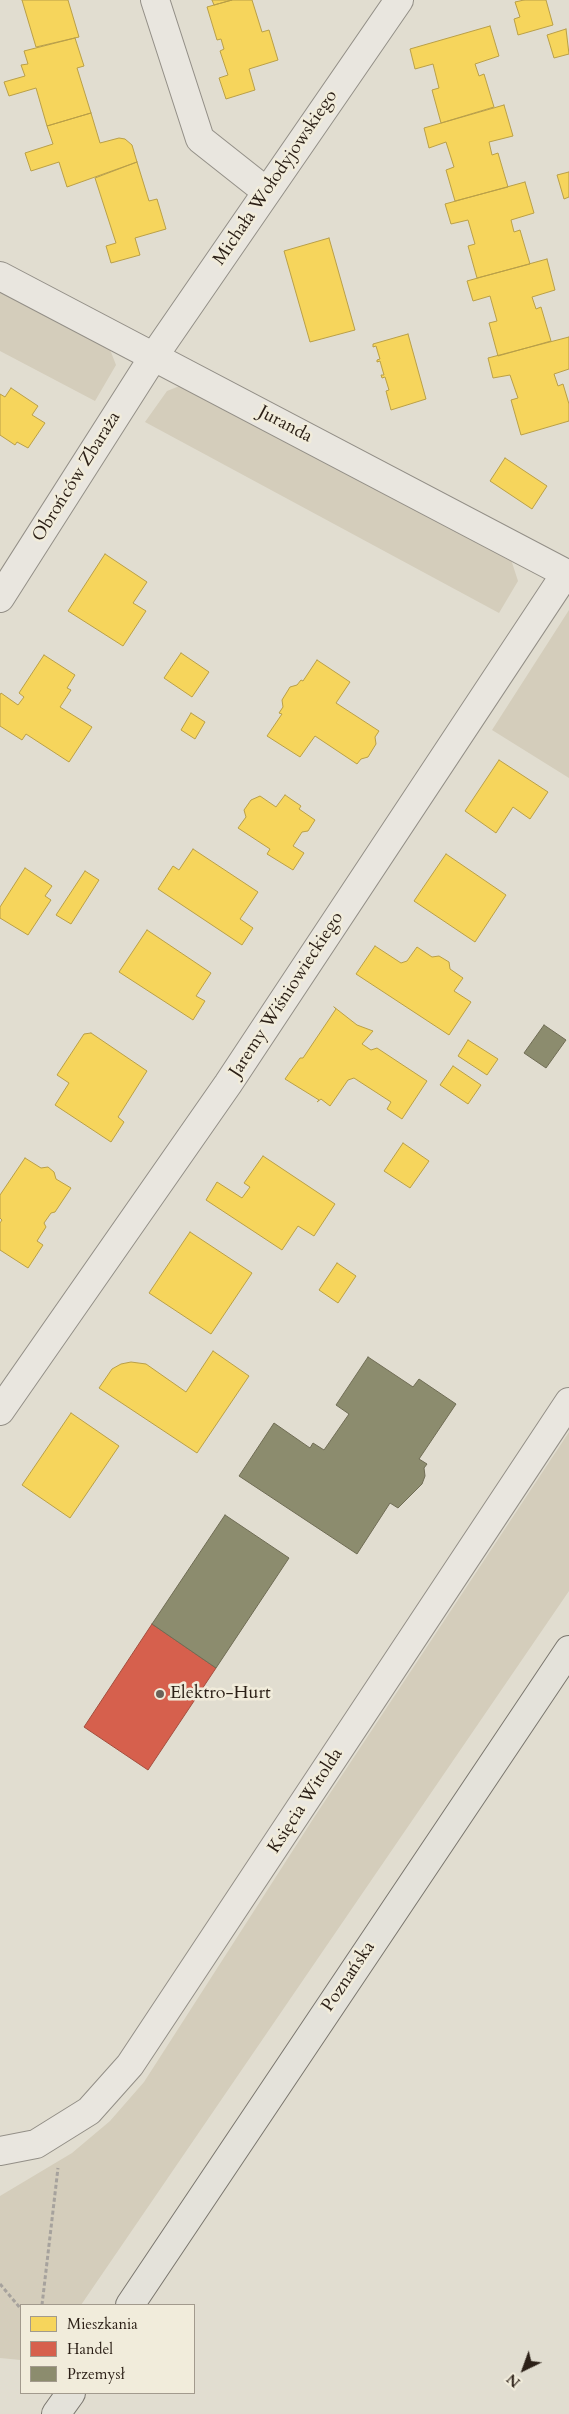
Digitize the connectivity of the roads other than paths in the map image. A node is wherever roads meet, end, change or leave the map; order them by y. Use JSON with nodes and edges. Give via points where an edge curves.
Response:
{"nodes":[{"id":1,"x":155,"y":0,"type":"edge"},
{"id":2,"x":392,"y":2,"type":"edge"},
{"id":3,"x":267,"y":192,"type":"junction"},
{"id":4,"x":0,"y":276,"type":"edge"},
{"id":5,"x":154,"y":356,"type":"junction"},
{"id":6,"x":568,"y":574,"type":"edge"},
{"id":7,"x":0,"y":598,"type":"edge"},
{"id":8,"x":569,"y":1402,"type":"edge"},
{"id":9,"x":0,"y":1411,"type":"edge"},
{"id":10,"x":569,"y":1650,"type":"edge"},
{"id":11,"x":0,"y":2151,"type":"edge"},
{"id":12,"x":131,"y":2304,"type":"edge"},
{"id":13,"x":70,"y":2394,"type":"edge"},
{"id":14,"x":56,"y":2414,"type":"edge"}],
"edges":[{"from":1,"to":3,"type":"street","via":[[200,139]]},
{"from":2,"to":3,"type":"street","name":"Michała Wołodyjowskiego"},
{"from":3,"to":5,"type":"street","name":"Michała Wołodyjowskiego"},
{"from":4,"to":5,"type":"street","name":"Juranda"},
{"from":5,"to":6,"type":"street","name":"Juranda"},
{"from":5,"to":7,"type":"street","name":"Obrońców Zbaraża"},
{"from":6,"to":9,"type":"street","name":"Jaremy Wiśniowieckiego","via":[[228,1084]]},
{"from":8,"to":11,"type":"street","name":"Księcia Witolda","via":[[130,2065],[89,2111],[36,2144]]},
{"from":10,"to":12,"type":"main road","name":"Poznańska"},
{"from":13,"to":14,"type":"main road"}]}
